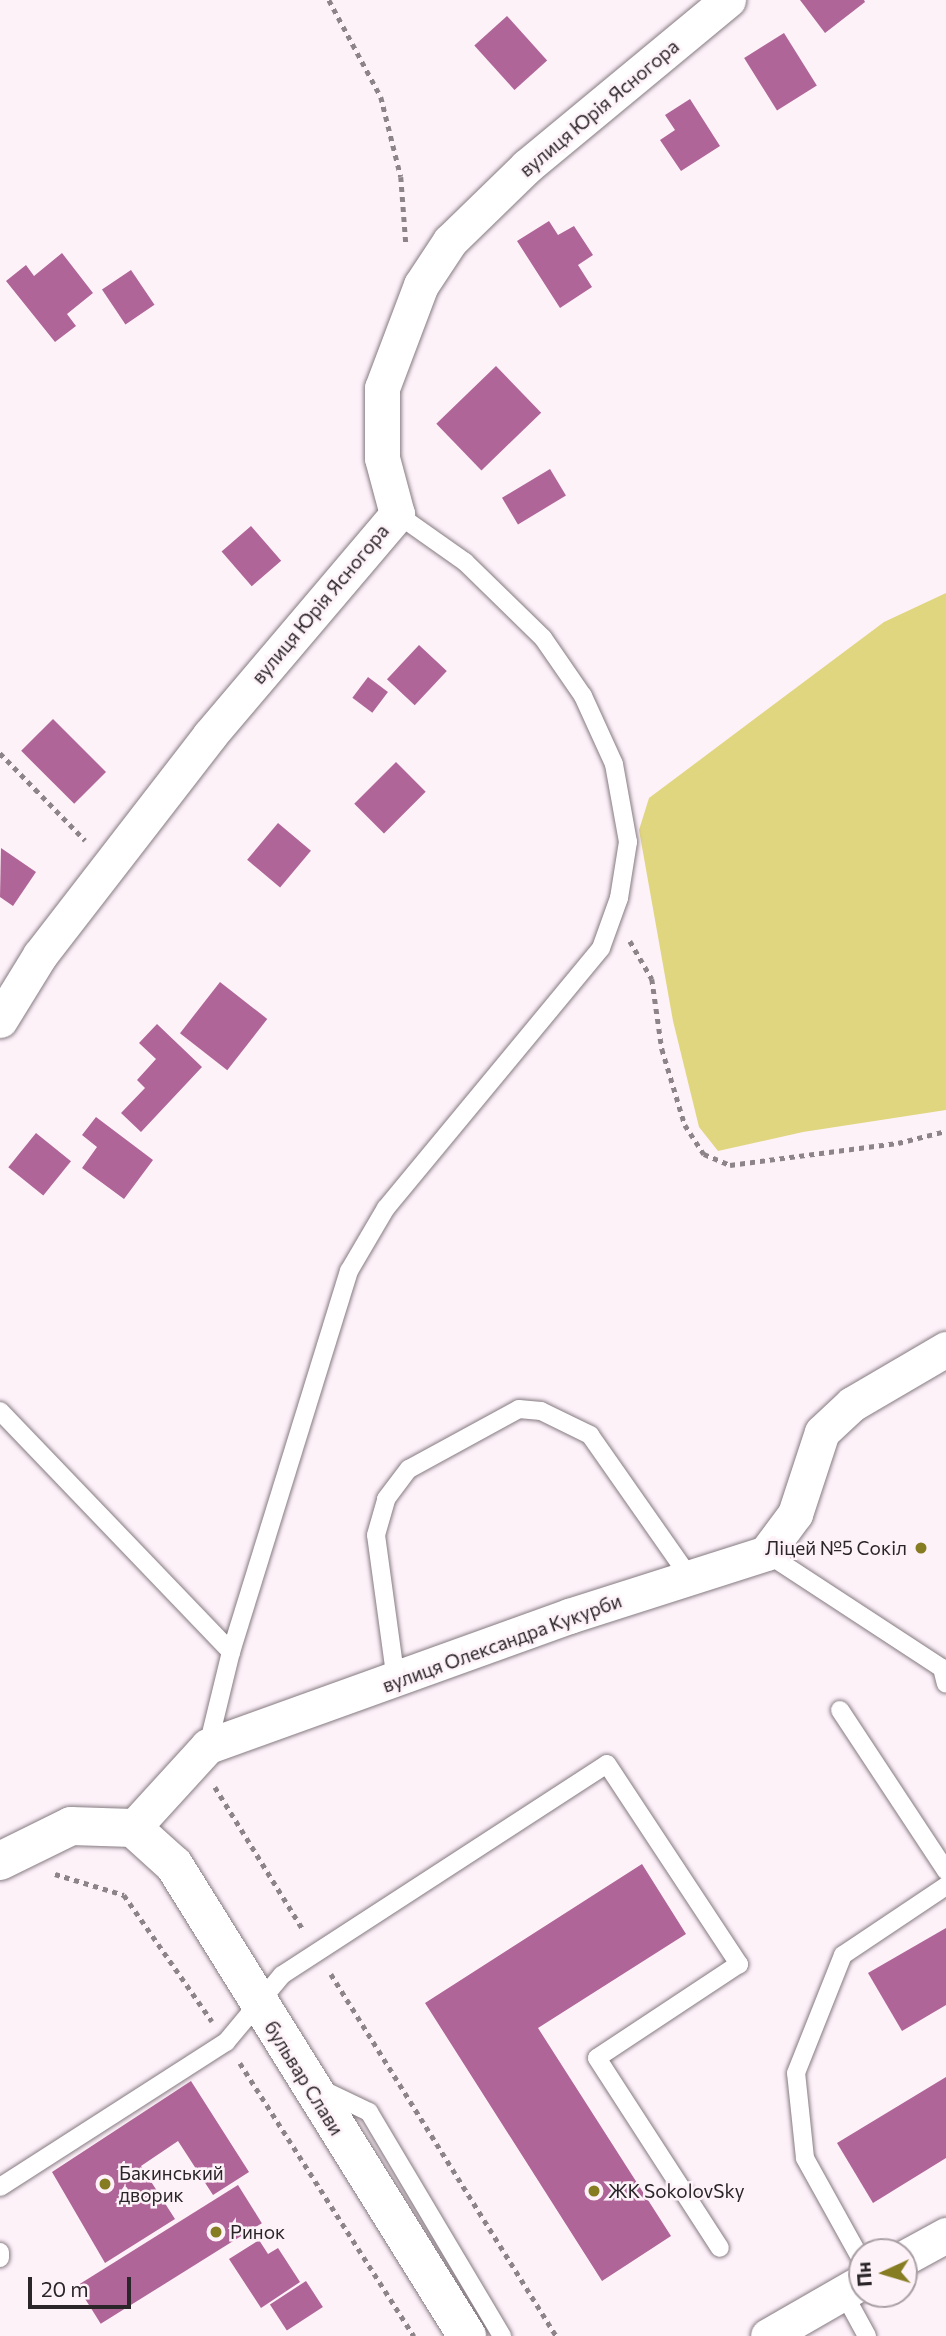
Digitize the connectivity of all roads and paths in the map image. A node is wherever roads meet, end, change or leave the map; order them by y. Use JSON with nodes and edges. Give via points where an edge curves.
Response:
{"nodes":[{"id":1,"x":329,"y":0,"type":"edge"},
{"id":2,"x":728,"y":0,"type":"edge"},
{"id":3,"x":406,"y":248,"type":"dead end"},
{"id":4,"x":397,"y":514,"type":"junction"},
{"id":5,"x":0,"y":753,"type":"edge"},
{"id":6,"x":110,"y":866,"type":"junction"},
{"id":7,"x":614,"y":913,"type":"junction"},
{"id":8,"x":0,"y":1020,"type":"edge"},
{"id":9,"x":946,"y":1131,"type":"edge"},
{"id":10,"x":946,"y":1349,"type":"edge"},
{"id":11,"x":0,"y":1411,"type":"edge"},
{"id":12,"x":766,"y":1553,"type":"junction"},
{"id":13,"x":691,"y":1579,"type":"junction"},
{"id":14,"x":231,"y":1652,"type":"junction"},
{"id":15,"x":396,"y":1681,"type":"junction"},
{"id":16,"x":946,"y":1684,"type":"edge"},
{"id":17,"x":840,"y":1710,"type":"dead end"},
{"id":18,"x":202,"y":1752,"type":"junction"},
{"id":19,"x":133,"y":1828,"type":"junction"},
{"id":20,"x":0,"y":1861,"type":"edge"},
{"id":21,"x":946,"y":1871,"type":"edge"},
{"id":22,"x":48,"y":1872,"type":"dead end"},
{"id":23,"x":946,"y":1886,"type":"edge"},
{"id":24,"x":317,"y":1952,"type":"junction"},
{"id":25,"x":260,"y":2007,"type":"junction"},
{"id":26,"x":226,"y":2042,"type":"junction"},
{"id":27,"x":306,"y":2082,"type":"junction"},
{"id":28,"x":0,"y":2187,"type":"edge"},
{"id":29,"x":946,"y":2235,"type":"edge"},
{"id":30,"x":849,"y":2238,"type":"edge"},
{"id":31,"x":720,"y":2248,"type":"dead end"},
{"id":32,"x":918,"y":2250,"type":"edge"},
{"id":33,"x":0,"y":2252,"type":"edge"},
{"id":34,"x":0,"y":2258,"type":"edge"},
{"id":35,"x":848,"y":2290,"type":"edge"},
{"id":36,"x":859,"y":2308,"type":"edge"},
{"id":37,"x":414,"y":2336,"type":"edge"},
{"id":38,"x":467,"y":2336,"type":"edge"},
{"id":39,"x":502,"y":2336,"type":"edge"},
{"id":40,"x":556,"y":2336,"type":"edge"},
{"id":41,"x":768,"y":2336,"type":"edge"},
{"id":42,"x":867,"y":2336,"type":"edge"}],
"edges":[{"from":1,"to":3,"type":"path","via":[[381,97],[401,177]]},
{"from":2,"to":4,"type":"street","name":"вулиця Юрія Ясногора","via":[[527,166],[450,241],[421,285],[382,388],[382,458]]},
{"from":4,"to":6,"type":"street","name":"вулиця Юрія Ясногора","via":[[209,736]]},
{"from":4,"to":7,"type":"lane","via":[[465,562],[524,619],[543,638],[583,696],[614,764],[628,842]]},
{"from":5,"to":6,"type":"path"},
{"from":6,"to":8,"type":"street","name":"вулиця Юрія Ясногора","via":[[40,955]]},
{"from":7,"to":9,"type":"path","via":[[652,979],[662,1049],[685,1125],[704,1154],[730,1165],[898,1143]]},
{"from":7,"to":14,"type":"lane","via":[[601,948],[386,1208],[349,1271]]},
{"from":10,"to":12,"type":"street","via":[[852,1404],[822,1432],[795,1514]]},
{"from":11,"to":14,"type":"lane"},
{"from":12,"to":13,"type":"street","name":"вулиця Олександра Кукурби"},
{"from":12,"to":16,"type":"lane","via":[[942,1668]]},
{"from":13,"to":15,"type":"street","name":"вулиця Олександра Кукурби","via":[[569,1616]]},
{"from":13,"to":15,"type":"lane","via":[[590,1435],[541,1411],[519,1409],[409,1469],[386,1499],[376,1535]]},
{"from":14,"to":18,"type":"lane"},
{"from":15,"to":18,"type":"street","name":"вулиця Олександра Кукурби"},
{"from":17,"to":21,"type":"lane"},
{"from":18,"to":19,"type":"street","name":"вулиця Олександра Кукурби"},
{"from":18,"to":24,"type":"path"},
{"from":19,"to":20,"type":"street","via":[[71,1826]]},
{"from":19,"to":25,"type":"street","name":"бульвар Слави","via":[[174,1865]]},
{"from":22,"to":26,"type":"path","via":[[124,1895]]},
{"from":23,"to":30,"type":"lane","via":[[843,1955],[796,2073],[804,2158]]},
{"from":24,"to":25,"type":"lane","via":[[282,1975]]},
{"from":24,"to":31,"type":"lane","via":[[607,1764],[739,1964],[597,2058]]},
{"from":24,"to":40,"type":"path"},
{"from":25,"to":26,"type":"lane"},
{"from":25,"to":27,"type":"street","name":"бульвар Слави"},
{"from":26,"to":28,"type":"lane"},
{"from":26,"to":37,"type":"path"},
{"from":27,"to":38,"type":"street","name":"бульвар Слави"},
{"from":27,"to":39,"type":"lane","via":[[369,2112]]},
{"from":29,"to":32,"type":"street"},
{"from":33,"to":34,"type":"lane"},
{"from":35,"to":41,"type":"street"},
{"from":36,"to":42,"type":"lane"}]}
